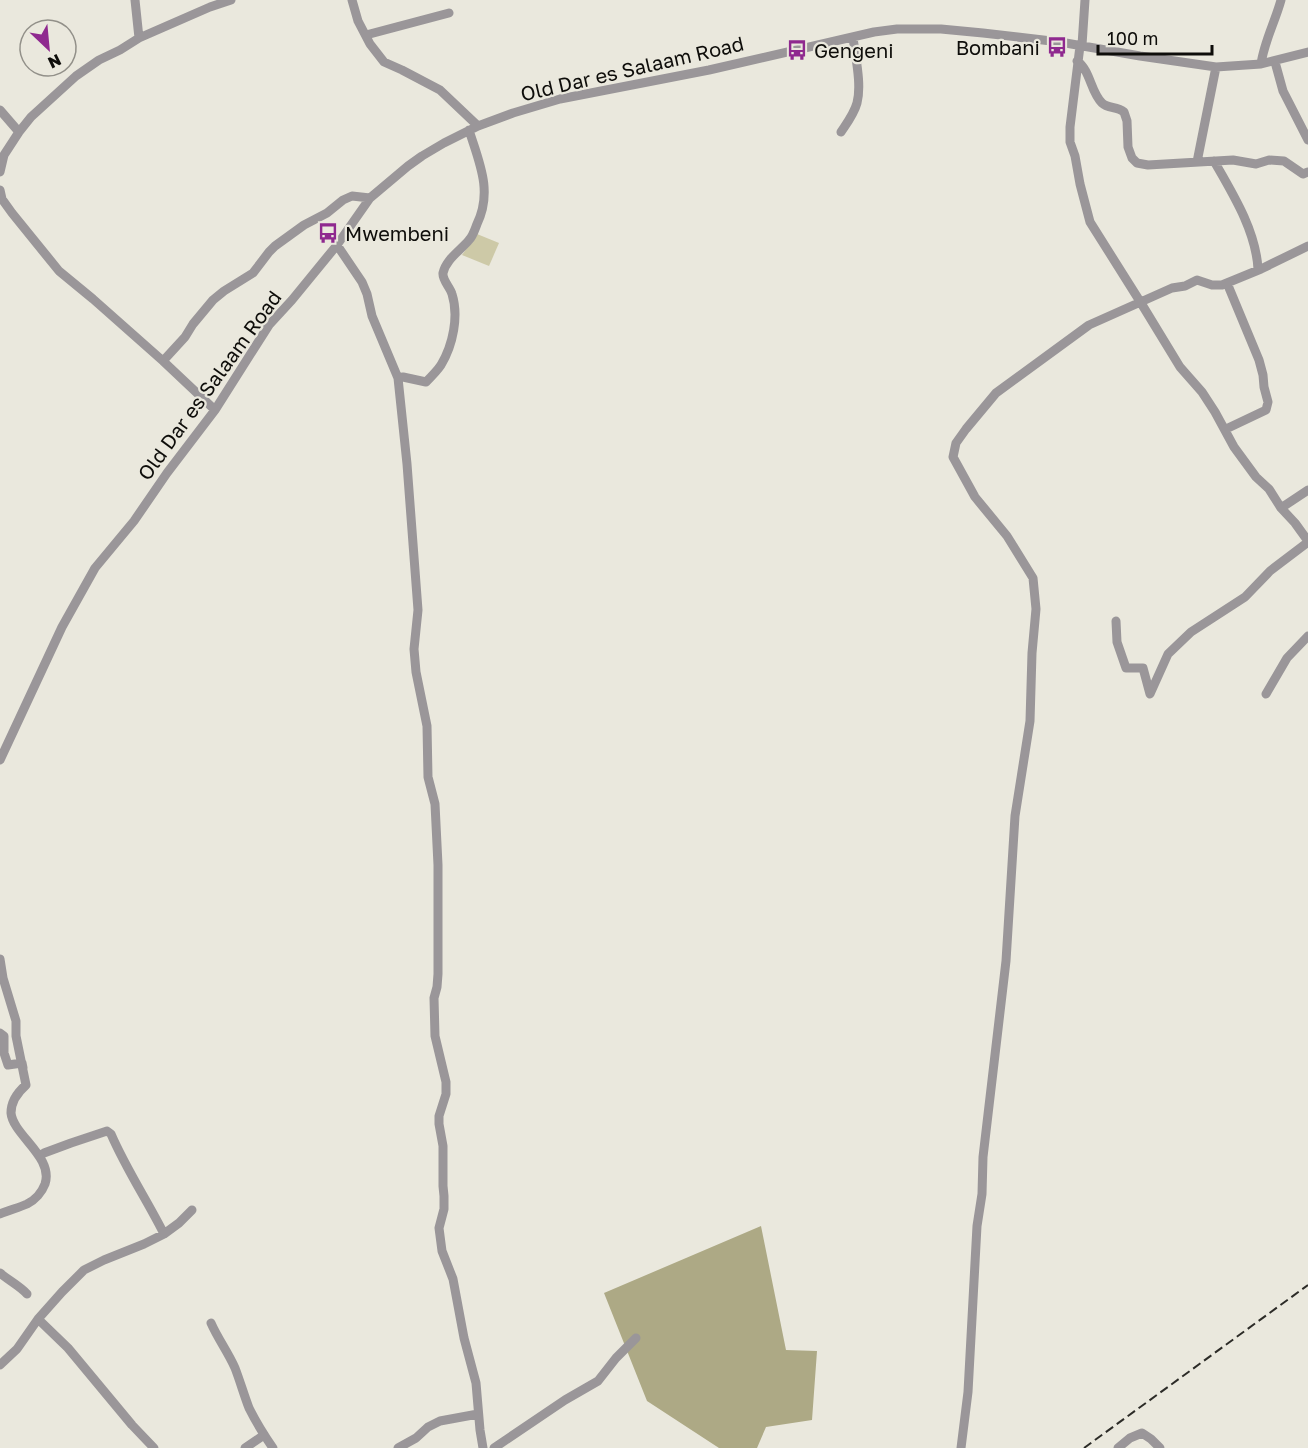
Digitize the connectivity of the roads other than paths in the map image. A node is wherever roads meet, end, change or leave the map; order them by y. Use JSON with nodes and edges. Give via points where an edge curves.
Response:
{"nodes":[{"id":1,"x":135,"y":0,"type":"edge"},
{"id":2,"x":231,"y":0,"type":"edge"},
{"id":3,"x":352,"y":0,"type":"edge"},
{"id":4,"x":1085,"y":0,"type":"edge"},
{"id":5,"x":1281,"y":0,"type":"edge"},
{"id":6,"x":449,"y":13,"type":"dead end"},
{"id":7,"x":366,"y":35,"type":"junction"},
{"id":8,"x":853,"y":37,"type":"junction"},
{"id":9,"x":139,"y":38,"type":"junction"},
{"id":10,"x":1081,"y":46,"type":"junction"},
{"id":11,"x":1308,"y":52,"type":"edge"},
{"id":12,"x":1077,"y":61,"type":"junction"},
{"id":13,"x":1275,"y":62,"type":"junction"},
{"id":14,"x":1261,"y":64,"type":"junction"},
{"id":15,"x":1216,"y":68,"type":"junction"},
{"id":16,"x":0,"y":110,"type":"edge"},
{"id":17,"x":474,"y":128,"type":"junction"},
{"id":18,"x":18,"y":132,"type":"junction"},
{"id":19,"x":841,"y":132,"type":"dead end"},
{"id":20,"x":1308,"y":140,"type":"edge"},
{"id":21,"x":1215,"y":161,"type":"junction"},
{"id":22,"x":1197,"y":162,"type":"junction"},
{"id":23,"x":0,"y":172,"type":"edge"},
{"id":24,"x":1308,"y":172,"type":"edge"},
{"id":25,"x":0,"y":190,"type":"edge"},
{"id":26,"x":370,"y":198,"type":"junction"},
{"id":27,"x":337,"y":245,"type":"junction"},
{"id":28,"x":1308,"y":246,"type":"edge"},
{"id":29,"x":1258,"y":269,"type":"junction"},
{"id":30,"x":1227,"y":283,"type":"junction"},
{"id":31,"x":1141,"y":303,"type":"junction"},
{"id":32,"x":163,"y":361,"type":"junction"},
{"id":33,"x":398,"y":378,"type":"junction"},
{"id":34,"x":215,"y":410,"type":"junction"},
{"id":35,"x":1226,"y":429,"type":"junction"},
{"id":36,"x":1308,"y":490,"type":"edge"},
{"id":37,"x":1281,"y":507,"type":"junction"},
{"id":38,"x":1308,"y":542,"type":"edge"},
{"id":39,"x":1116,"y":621,"type":"dead end"},
{"id":40,"x":1308,"y":636,"type":"edge"},
{"id":41,"x":1266,"y":694,"type":"dead end"},
{"id":42,"x":0,"y":760,"type":"edge"},
{"id":43,"x":0,"y":959,"type":"edge"},
{"id":44,"x":0,"y":1033,"type":"edge"},
{"id":45,"x":22,"y":1063,"type":"junction"},
{"id":46,"x":39,"y":1156,"type":"junction"},
{"id":47,"x":192,"y":1210,"type":"dead end"},
{"id":48,"x":0,"y":1214,"type":"edge"},
{"id":49,"x":164,"y":1234,"type":"junction"},
{"id":50,"x":0,"y":1273,"type":"edge"},
{"id":51,"x":27,"y":1294,"type":"dead end"},
{"id":52,"x":38,"y":1319,"type":"junction"},
{"id":53,"x":211,"y":1323,"type":"dead end"},
{"id":54,"x":636,"y":1338,"type":"dead end"},
{"id":55,"x":0,"y":1365,"type":"edge"},
{"id":56,"x":478,"y":1414,"type":"junction"},
{"id":57,"x":264,"y":1435,"type":"junction"},
{"id":58,"x":154,"y":1448,"type":"edge"},
{"id":59,"x":245,"y":1448,"type":"edge"},
{"id":60,"x":273,"y":1448,"type":"edge"},
{"id":61,"x":398,"y":1448,"type":"edge"},
{"id":62,"x":483,"y":1448,"type":"edge"},
{"id":63,"x":494,"y":1448,"type":"edge"},
{"id":64,"x":961,"y":1448,"type":"edge"},
{"id":65,"x":1118,"y":1448,"type":"edge"},
{"id":66,"x":1160,"y":1448,"type":"edge"}],
"edges":[{"from":1,"to":9,"type":"street"},
{"from":2,"to":9,"type":"street"},
{"from":3,"to":7,"type":"street"},
{"from":4,"to":10,"type":"street"},
{"from":5,"to":14,"type":"street"},
{"from":6,"to":7,"type":"street"},
{"from":7,"to":17,"type":"street","via":[[384,62],[440,90]]},
{"from":8,"to":10,"type":"street","name":"Old Dar es Salaam Road","via":[[897,29],[941,29]]},
{"from":8,"to":17,"type":"street","name":"Old Dar es Salaam Road","via":[[560,99]]},
{"from":8,"to":19,"type":"street","via":[[857,102]]},
{"from":9,"to":18,"type":"street","via":[[76,76]]},
{"from":10,"to":12,"type":"street"},
{"from":10,"to":15,"type":"street","name":"Old Dar es Salaam Road"},
{"from":11,"to":13,"type":"street","name":"Old Dar es Salaam Road"},
{"from":12,"to":22,"type":"street","via":[[1083,65],[1102,103],[1124,112],[1128,147],[1137,163]]},
{"from":12,"to":31,"type":"street","via":[[1070,142],[1089,222]]},
{"from":13,"to":14,"type":"street","name":"Old Dar es Salaam Road"},
{"from":13,"to":20,"type":"street","via":[[1283,91]]},
{"from":14,"to":15,"type":"street","name":"Old Dar es Salaam Road"},
{"from":15,"to":22,"type":"street"},
{"from":16,"to":18,"type":"street"},
{"from":17,"to":26,"type":"street","name":"Old Dar es Salaam Road","via":[[422,156]]},
{"from":17,"to":33,"type":"street","via":[[485,199],[470,239],[443,273],[454,303],[452,337],[440,366],[426,382]]},
{"from":18,"to":23,"type":"street","via":[[4,155]]},
{"from":21,"to":22,"type":"street"},
{"from":21,"to":24,"type":"street","via":[[1256,165],[1269,160],[1284,161],[1303,174]]},
{"from":21,"to":29,"type":"street","via":[[1241,209]]},
{"from":25,"to":32,"type":"street","via":[[12,213],[59,271]]},
{"from":26,"to":27,"type":"street","name":"Old Dar es Salaam Road"},
{"from":26,"to":32,"type":"street","via":[[352,196],[343,200],[275,246],[253,273],[213,300]]},
{"from":27,"to":33,"type":"street","via":[[362,282]]},
{"from":27,"to":34,"type":"street","name":"Old Dar es Salaam Road","via":[[269,325]]},
{"from":28,"to":29,"type":"street"},
{"from":29,"to":30,"type":"street"},
{"from":30,"to":31,"type":"street","via":[[1212,285],[1197,280]]},
{"from":30,"to":35,"type":"street","via":[[1259,360],[1268,402],[1266,410]]},
{"from":31,"to":35,"type":"street","via":[[1180,367]]},
{"from":31,"to":64,"type":"street","via":[[1089,326],[996,393],[956,443],[953,457],[975,497],[1034,578],[1036,609],[1030,720],[1015,816],[1006,961],[983,1157]]},
{"from":32,"to":34,"type":"street"},
{"from":33,"to":56,"type":"street","via":[[418,610],[414,649],[428,726],[427,770],[435,804],[438,865],[435,1036],[446,1082],[439,1124],[444,1209],[439,1228],[476,1383]]},
{"from":34,"to":42,"type":"street","name":"Old Dar es Salaam Road","via":[[95,568],[62,627]]},
{"from":35,"to":37,"type":"street","via":[[1234,447]]},
{"from":36,"to":37,"type":"street"},
{"from":37,"to":38,"type":"street"},
{"from":38,"to":39,"type":"street","via":[[1270,571],[1245,597],[1191,632],[1168,654],[1150,694],[1143,668],[1126,668],[1116,642]]},
{"from":40,"to":41,"type":"street","via":[[1287,658]]},
{"from":43,"to":45,"type":"street"},
{"from":44,"to":45,"type":"street","via":[[4,1036],[8,1065]]},
{"from":45,"to":46,"type":"street","via":[[26,1085],[15,1098],[11,1114]]},
{"from":46,"to":48,"type":"street","via":[[45,1168],[42,1191],[27,1204]]},
{"from":46,"to":49,"type":"street","via":[[107,1131]]},
{"from":47,"to":49,"type":"street"},
{"from":49,"to":52,"type":"street","via":[[84,1270]]},
{"from":50,"to":51,"type":"street"},
{"from":52,"to":55,"type":"street"},
{"from":52,"to":58,"type":"street"},
{"from":53,"to":57,"type":"street"},
{"from":54,"to":63,"type":"street","via":[[598,1381]]},
{"from":56,"to":61,"type":"street","via":[[440,1421]]},
{"from":56,"to":62,"type":"street"},
{"from":57,"to":59,"type":"street"},
{"from":57,"to":60,"type":"street"},
{"from":65,"to":66,"type":"street","via":[[1142,1433]]}]}
